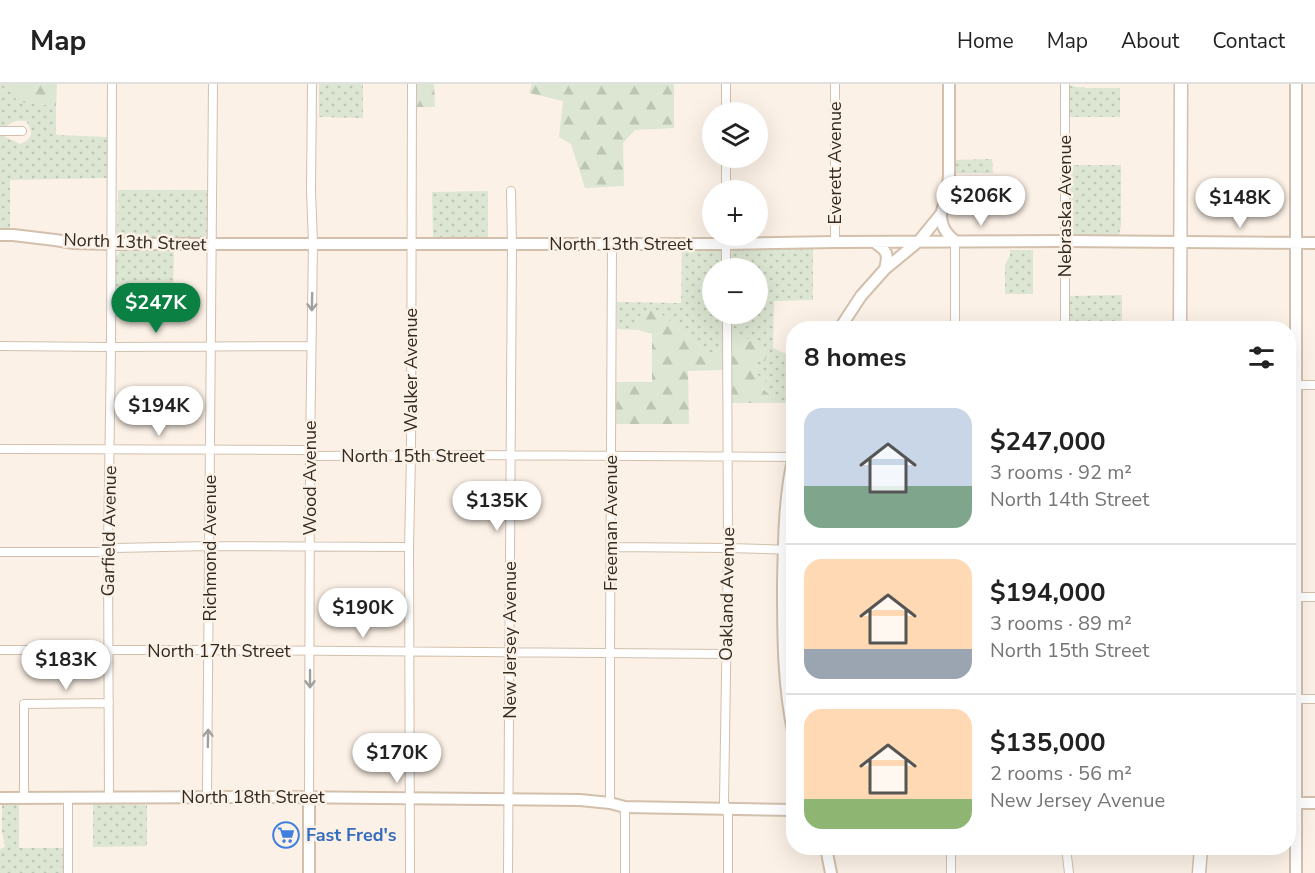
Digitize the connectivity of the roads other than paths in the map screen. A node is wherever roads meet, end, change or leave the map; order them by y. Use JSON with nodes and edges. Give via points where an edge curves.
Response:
{"nodes":[{"id":1,"x":112,"y":84,"type":"edge"},
{"id":2,"x":213,"y":84,"type":"edge"},
{"id":3,"x":312,"y":84,"type":"edge"},
{"id":4,"x":412,"y":84,"type":"edge"},
{"id":5,"x":726,"y":84,"type":"edge"},
{"id":6,"x":835,"y":84,"type":"edge"},
{"id":7,"x":949,"y":84,"type":"edge"},
{"id":8,"x":1065,"y":84,"type":"edge"},
{"id":9,"x":1180,"y":84,"type":"edge"},
{"id":10,"x":1296,"y":84,"type":"edge"},
{"id":11,"x":726,"y":102,"type":"edge"},
{"id":12,"x":0,"y":131,"type":"edge"},
{"id":13,"x":22,"y":131,"type":"dead end"},
{"id":14,"x":510,"y":191,"type":"dead end"},
{"id":15,"x":941,"y":214,"type":"junction"},
{"id":16,"x":0,"y":235,"type":"edge"},
{"id":17,"x":702,"y":241,"type":"edge"},
{"id":18,"x":768,"y":241,"type":"edge"},
{"id":19,"x":919,"y":241,"type":"junction"},
{"id":20,"x":955,"y":241,"type":"junction"},
{"id":21,"x":1065,"y":241,"type":"junction"},
{"id":22,"x":835,"y":242,"type":"junction"},
{"id":23,"x":874,"y":242,"type":"junction"},
{"id":24,"x":313,"y":243,"type":"junction"},
{"id":25,"x":412,"y":243,"type":"junction"},
{"id":26,"x":612,"y":243,"type":"junction"},
{"id":27,"x":1179,"y":243,"type":"junction"},
{"id":28,"x":1296,"y":243,"type":"junction"},
{"id":29,"x":1315,"y":243,"type":"edge"},
{"id":30,"x":112,"y":244,"type":"junction"},
{"id":31,"x":212,"y":244,"type":"junction"},
{"id":32,"x":512,"y":244,"type":"junction"},
{"id":33,"x":885,"y":269,"type":"junction"},
{"id":34,"x":845,"y":321,"type":"edge"},
{"id":35,"x":955,"y":321,"type":"edge"},
{"id":36,"x":1065,"y":321,"type":"edge"},
{"id":37,"x":1180,"y":321,"type":"edge"},
{"id":38,"x":1294,"y":321,"type":"edge"},
{"id":39,"x":727,"y":324,"type":"edge"},
{"id":40,"x":0,"y":346,"type":"edge"},
{"id":41,"x":211,"y":346,"type":"junction"},
{"id":42,"x":311,"y":346,"type":"junction"},
{"id":43,"x":111,"y":347,"type":"junction"},
{"id":44,"x":1296,"y":385,"type":"edge"},
{"id":45,"x":1315,"y":385,"type":"edge"},
{"id":46,"x":0,"y":449,"type":"edge"},
{"id":47,"x":110,"y":449,"type":"junction"},
{"id":48,"x":211,"y":450,"type":"junction"},
{"id":49,"x":310,"y":453,"type":"junction"},
{"id":50,"x":511,"y":455,"type":"junction"},
{"id":51,"x":411,"y":456,"type":"junction"},
{"id":52,"x":728,"y":456,"type":"junction"},
{"id":53,"x":786,"y":456,"type":"edge"},
{"id":54,"x":611,"y":457,"type":"junction"},
{"id":55,"x":210,"y":546,"type":"junction"},
{"id":56,"x":310,"y":547,"type":"junction"},
{"id":57,"x":409,"y":547,"type":"junction"},
{"id":58,"x":611,"y":547,"type":"junction"},
{"id":59,"x":728,"y":548,"type":"junction"},
{"id":60,"x":108,"y":550,"type":"junction"},
{"id":61,"x":786,"y":550,"type":"edge"},
{"id":62,"x":0,"y":552,"type":"edge"},
{"id":63,"x":786,"y":583,"type":"edge"},
{"id":64,"x":1296,"y":597,"type":"edge"},
{"id":65,"x":1315,"y":597,"type":"edge"},
{"id":66,"x":0,"y":650,"type":"edge"},
{"id":67,"x":109,"y":650,"type":"junction"},
{"id":68,"x":209,"y":650,"type":"junction"},
{"id":69,"x":310,"y":651,"type":"junction"},
{"id":70,"x":409,"y":652,"type":"junction"},
{"id":71,"x":510,"y":652,"type":"junction"},
{"id":72,"x":610,"y":653,"type":"junction"},
{"id":73,"x":726,"y":654,"type":"junction"},
{"id":74,"x":786,"y":697,"type":"edge"},
{"id":75,"x":1296,"y":699,"type":"edge"},
{"id":76,"x":1315,"y":699,"type":"edge"},
{"id":77,"x":109,"y":703,"type":"junction"},
{"id":78,"x":68,"y":797,"type":"junction"},
{"id":79,"x":207,"y":797,"type":"junction"},
{"id":80,"x":309,"y":797,"type":"junction"},
{"id":81,"x":0,"y":798,"type":"edge"},
{"id":82,"x":24,"y":798,"type":"junction"},
{"id":83,"x":109,"y":798,"type":"junction"},
{"id":84,"x":410,"y":799,"type":"junction"},
{"id":85,"x":509,"y":799,"type":"junction"},
{"id":86,"x":1315,"y":802,"type":"edge"},
{"id":87,"x":1296,"y":803,"type":"edge"},
{"id":88,"x":610,"y":804,"type":"junction"},
{"id":89,"x":625,"y":807,"type":"junction"},
{"id":90,"x":727,"y":809,"type":"junction"},
{"id":91,"x":786,"y":810,"type":"edge"},
{"id":92,"x":827,"y":855,"type":"edge"},
{"id":93,"x":951,"y":855,"type":"edge"},
{"id":94,"x":1067,"y":855,"type":"edge"},
{"id":95,"x":1200,"y":855,"type":"edge"},
{"id":96,"x":1295,"y":855,"type":"edge"},
{"id":97,"x":68,"y":873,"type":"edge"},
{"id":98,"x":309,"y":873,"type":"edge"},
{"id":99,"x":410,"y":873,"type":"edge"},
{"id":100,"x":508,"y":873,"type":"edge"},
{"id":101,"x":625,"y":873,"type":"edge"},
{"id":102,"x":728,"y":873,"type":"edge"},
{"id":103,"x":831,"y":873,"type":"edge"},
{"id":104,"x":951,"y":873,"type":"edge"},
{"id":105,"x":1069,"y":873,"type":"edge"},
{"id":106,"x":1199,"y":873,"type":"edge"},
{"id":107,"x":1296,"y":873,"type":"edge"}],
"edges":[{"from":1,"to":30,"type":"street","name":"Garfield Avenue"},
{"from":2,"to":31,"type":"street","name":"Richmond Avenue"},
{"from":3,"to":24,"type":"street","name":"Wood Avenue"},
{"from":4,"to":25,"type":"street","name":"Walker Avenue"},
{"from":5,"to":11,"type":"street"},
{"from":6,"to":22,"type":"street","name":"Everett Avenue"},
{"from":7,"to":15,"type":"street","via":[[949,175]]},
{"from":8,"to":21,"type":"street","name":"Nebraska Avenue"},
{"from":9,"to":27,"type":"main road"},
{"from":10,"to":28,"type":"street"},
{"from":12,"to":13,"type":"street"},
{"from":14,"to":32,"type":"street","name":"New Jersey Avenue"},
{"from":15,"to":19,"type":"street"},
{"from":15,"to":20,"type":"street","via":[[944,230]]},
{"from":16,"to":30,"type":"street","name":"North 13th Street"},
{"from":17,"to":26,"type":"street","name":"North 13th Street"},
{"from":18,"to":22,"type":"street","name":"North 13th Street"},
{"from":19,"to":20,"type":"street","name":"North 13th Street"},
{"from":19,"to":23,"type":"street","name":"North 13th Street"},
{"from":19,"to":33,"type":"street"},
{"from":20,"to":21,"type":"street","name":"North 13th Street"},
{"from":20,"to":35,"type":"street"},
{"from":21,"to":27,"type":"street","name":"North 13th Street"},
{"from":21,"to":36,"type":"street","name":"Nebraska Avenue"},
{"from":22,"to":23,"type":"street","name":"North 13th Street"},
{"from":23,"to":33,"type":"street","via":[[887,254]]},
{"from":24,"to":25,"type":"street","name":"North 13th Street"},
{"from":24,"to":31,"type":"street","name":"North 13th Street"},
{"from":24,"to":42,"type":"street","name":"Wood Avenue","one_way":true},
{"from":25,"to":32,"type":"street","name":"North 13th Street"},
{"from":25,"to":51,"type":"street","name":"Walker Avenue"},
{"from":26,"to":32,"type":"street","name":"North 13th Street"},
{"from":26,"to":54,"type":"street","name":"Freeman Avenue"},
{"from":27,"to":28,"type":"street","name":"North 13th Street"},
{"from":27,"to":37,"type":"main road"},
{"from":28,"to":29,"type":"street","name":"North 13th Street"},
{"from":28,"to":38,"type":"street"},
{"from":30,"to":31,"type":"street","name":"North 13th Street"},
{"from":30,"to":43,"type":"street","name":"Garfield Avenue"},
{"from":31,"to":41,"type":"street","name":"Richmond Avenue"},
{"from":32,"to":50,"type":"street","name":"New Jersey Avenue"},
{"from":33,"to":34,"type":"street"},
{"from":39,"to":52,"type":"street","name":"Oakland Avenue"},
{"from":40,"to":43,"type":"street"},
{"from":41,"to":42,"type":"street"},
{"from":41,"to":43,"type":"street"},
{"from":41,"to":48,"type":"street","name":"Richmond Avenue"},
{"from":42,"to":49,"type":"street","name":"Wood Avenue"},
{"from":43,"to":47,"type":"street","name":"Garfield Avenue"},
{"from":44,"to":45,"type":"street"},
{"from":46,"to":47,"type":"street","name":"North 15th Street"},
{"from":47,"to":48,"type":"street","name":"North 15th Street"},
{"from":47,"to":60,"type":"street","name":"Garfield Avenue"},
{"from":48,"to":49,"type":"street","name":"North 15th Street"},
{"from":48,"to":55,"type":"street","name":"Richmond Avenue"},
{"from":49,"to":51,"type":"street","name":"North 15th Street"},
{"from":49,"to":56,"type":"street","name":"Wood Avenue"},
{"from":50,"to":51,"type":"street","name":"North 15th Street"},
{"from":50,"to":54,"type":"street","name":"North 15th Street"},
{"from":50,"to":71,"type":"street","name":"New Jersey Avenue"},
{"from":51,"to":57,"type":"street","name":"Walker Avenue"},
{"from":52,"to":53,"type":"street","name":"North 15th Street"},
{"from":52,"to":54,"type":"street","name":"North 15th Street"},
{"from":52,"to":59,"type":"street","name":"Oakland Avenue"},
{"from":54,"to":58,"type":"street","name":"Freeman Avenue"},
{"from":55,"to":56,"type":"street"},
{"from":55,"to":60,"type":"street"},
{"from":55,"to":68,"type":"street","name":"Richmond Avenue"},
{"from":56,"to":57,"type":"street"},
{"from":56,"to":69,"type":"street","name":"Wood Avenue"},
{"from":57,"to":70,"type":"street","name":"Walker Avenue"},
{"from":58,"to":59,"type":"street"},
{"from":58,"to":72,"type":"street","name":"Freeman Avenue"},
{"from":59,"to":61,"type":"street"},
{"from":59,"to":73,"type":"street","name":"Oakland Avenue"},
{"from":60,"to":62,"type":"street"},
{"from":60,"to":67,"type":"street","name":"Garfield Avenue"},
{"from":63,"to":74,"type":"street"},
{"from":64,"to":65,"type":"street"},
{"from":66,"to":67,"type":"street","name":"North 17th Street"},
{"from":67,"to":68,"type":"street","name":"North 17th Street"},
{"from":67,"to":77,"type":"street","name":"Garfield Avenue"},
{"from":68,"to":69,"type":"street","name":"North 17th Street"},
{"from":79,"to":68,"type":"street","name":"Richmond Avenue","one_way":true},
{"from":69,"to":70,"type":"street","name":"North 17th Street"},
{"from":69,"to":80,"type":"street","name":"Wood Avenue","one_way":true},
{"from":70,"to":71,"type":"street","name":"North 17th Street"},
{"from":70,"to":84,"type":"street","name":"Walker Avenue"},
{"from":71,"to":72,"type":"street","name":"North 17th Street"},
{"from":71,"to":85,"type":"street","name":"New Jersey Avenue"},
{"from":72,"to":73,"type":"street","name":"North 17th Street"},
{"from":72,"to":88,"type":"street","name":"Freeman Avenue"},
{"from":73,"to":90,"type":"street","name":"Oakland Avenue"},
{"from":75,"to":76,"type":"street"},
{"from":77,"to":82,"type":"street","via":[[24,704]]},
{"from":77,"to":83,"type":"street","name":"Garfield Avenue"},
{"from":78,"to":82,"type":"street","name":"North 18th Street"},
{"from":78,"to":83,"type":"street","name":"North 18th Street"},
{"from":78,"to":97,"type":"street"},
{"from":79,"to":80,"type":"street","name":"North 18th Street"},
{"from":79,"to":83,"type":"street","name":"North 18th Street"},
{"from":80,"to":84,"type":"street","name":"North 18th Street"},
{"from":80,"to":98,"type":"street","name":"Wood Avenue"},
{"from":81,"to":82,"type":"street","name":"North 18th Street"},
{"from":84,"to":85,"type":"street","name":"North 18th Street"},
{"from":84,"to":99,"type":"street","name":"Walker Avenue"},
{"from":85,"to":88,"type":"street","name":"North 18th Street"},
{"from":85,"to":100,"type":"street","name":"New Jersey Avenue"},
{"from":86,"to":87,"type":"street"},
{"from":88,"to":89,"type":"street","name":"North 18th Street"},
{"from":89,"to":90,"type":"street","name":"North 18th Street"},
{"from":89,"to":101,"type":"street"},
{"from":90,"to":91,"type":"street","name":"North 18th Street"},
{"from":90,"to":102,"type":"street","name":"Oakland Avenue"},
{"from":92,"to":103,"type":"street"},
{"from":93,"to":104,"type":"street"},
{"from":94,"to":105,"type":"street"},
{"from":95,"to":106,"type":"main road"},
{"from":96,"to":107,"type":"street"}]}
